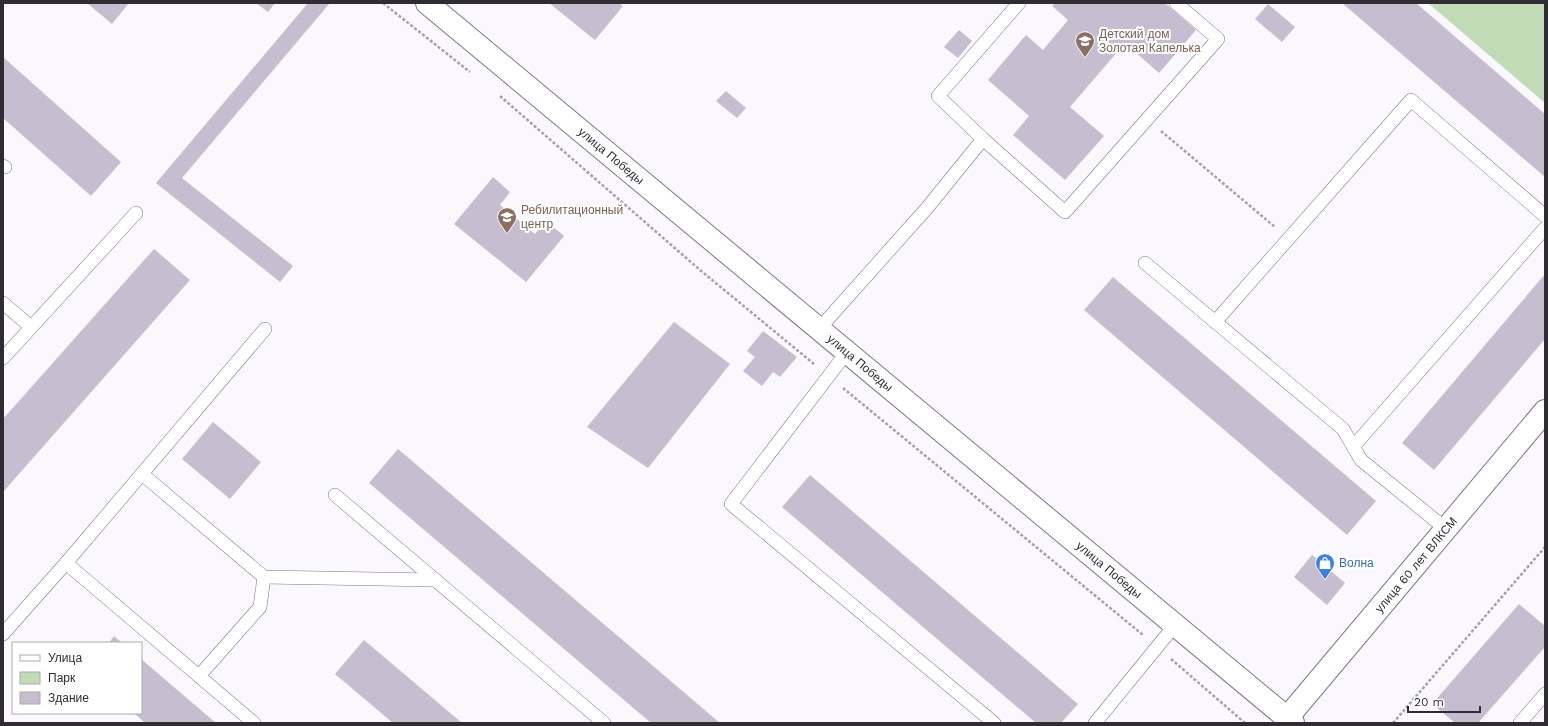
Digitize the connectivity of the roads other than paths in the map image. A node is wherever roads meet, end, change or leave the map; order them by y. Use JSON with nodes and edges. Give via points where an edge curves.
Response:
{"nodes":[{"id":1,"x":427,"y":3,"type":"edge"},
{"id":2,"x":1019,"y":3,"type":"edge"},
{"id":3,"x":1176,"y":3,"type":"edge"},
{"id":4,"x":983,"y":139,"type":"junction"},
{"id":5,"x":136,"y":213,"type":"dead end"},
{"id":6,"x":1545,"y":216,"type":"edge"},
{"id":7,"x":1545,"y":228,"type":"edge"},
{"id":8,"x":1145,"y":263,"type":"dead end"},
{"id":9,"x":3,"y":303,"type":"edge"},
{"id":10,"x":1215,"y":322,"type":"junction"},
{"id":11,"x":31,"y":327,"type":"junction"},
{"id":12,"x":265,"y":329,"type":"dead end"},
{"id":13,"x":819,"y":329,"type":"junction"},
{"id":14,"x":847,"y":352,"type":"junction"},
{"id":15,"x":3,"y":358,"type":"edge"},
{"id":16,"x":1545,"y":411,"type":"edge"},
{"id":17,"x":1353,"y":447,"type":"junction"},
{"id":18,"x":142,"y":474,"type":"junction"},
{"id":19,"x":335,"y":495,"type":"dead end"},
{"id":20,"x":1446,"y":529,"type":"junction"},
{"id":21,"x":66,"y":563,"type":"junction"},
{"id":22,"x":264,"y":577,"type":"junction"},
{"id":23,"x":435,"y":580,"type":"junction"},
{"id":24,"x":1175,"y":625,"type":"junction"},
{"id":25,"x":3,"y":634,"type":"edge"},
{"id":26,"x":199,"y":676,"type":"junction"},
{"id":27,"x":1545,"y":694,"type":"edge"},
{"id":28,"x":1290,"y":721,"type":"edge"},
{"id":29,"x":254,"y":723,"type":"edge"},
{"id":30,"x":604,"y":723,"type":"edge"},
{"id":31,"x":994,"y":723,"type":"edge"},
{"id":32,"x":1094,"y":723,"type":"edge"},
{"id":33,"x":1520,"y":723,"type":"edge"}],
"edges":[{"from":1,"to":13,"type":"street","name":"улица Победы"},
{"from":2,"to":4,"type":"lane","via":[[938,96]]},
{"from":3,"to":4,"type":"lane","via":[[1218,39],[1065,212]]},
{"from":4,"to":13,"type":"lane","via":[[927,208]]},
{"from":5,"to":11,"type":"lane"},
{"from":6,"to":10,"type":"lane","via":[[1411,100]]},
{"from":7,"to":17,"type":"lane"},
{"from":8,"to":10,"type":"lane"},
{"from":9,"to":11,"type":"lane"},
{"from":10,"to":17,"type":"lane","via":[[1343,430]]},
{"from":11,"to":15,"type":"lane"},
{"from":12,"to":18,"type":"lane"},
{"from":13,"to":14,"type":"street","name":"улица Победы"},
{"from":14,"to":24,"type":"street","name":"улица Победы"},
{"from":14,"to":31,"type":"lane","via":[[731,504]]},
{"from":16,"to":20,"type":"street","name":"улица 60 лет ВЛКСМ"},
{"from":17,"to":20,"type":"lane","via":[[1361,460]]},
{"from":18,"to":21,"type":"lane"},
{"from":18,"to":22,"type":"lane"},
{"from":19,"to":23,"type":"lane"},
{"from":20,"to":28,"type":"street","name":"улица 60 лет ВЛКСМ"},
{"from":21,"to":25,"type":"lane"},
{"from":21,"to":26,"type":"lane"},
{"from":22,"to":23,"type":"lane"},
{"from":22,"to":26,"type":"lane","via":[[260,607]]},
{"from":23,"to":30,"type":"lane"},
{"from":24,"to":28,"type":"street","name":"улица Победы"},
{"from":24,"to":32,"type":"lane"},
{"from":26,"to":29,"type":"lane"},
{"from":27,"to":33,"type":"lane"}]}
